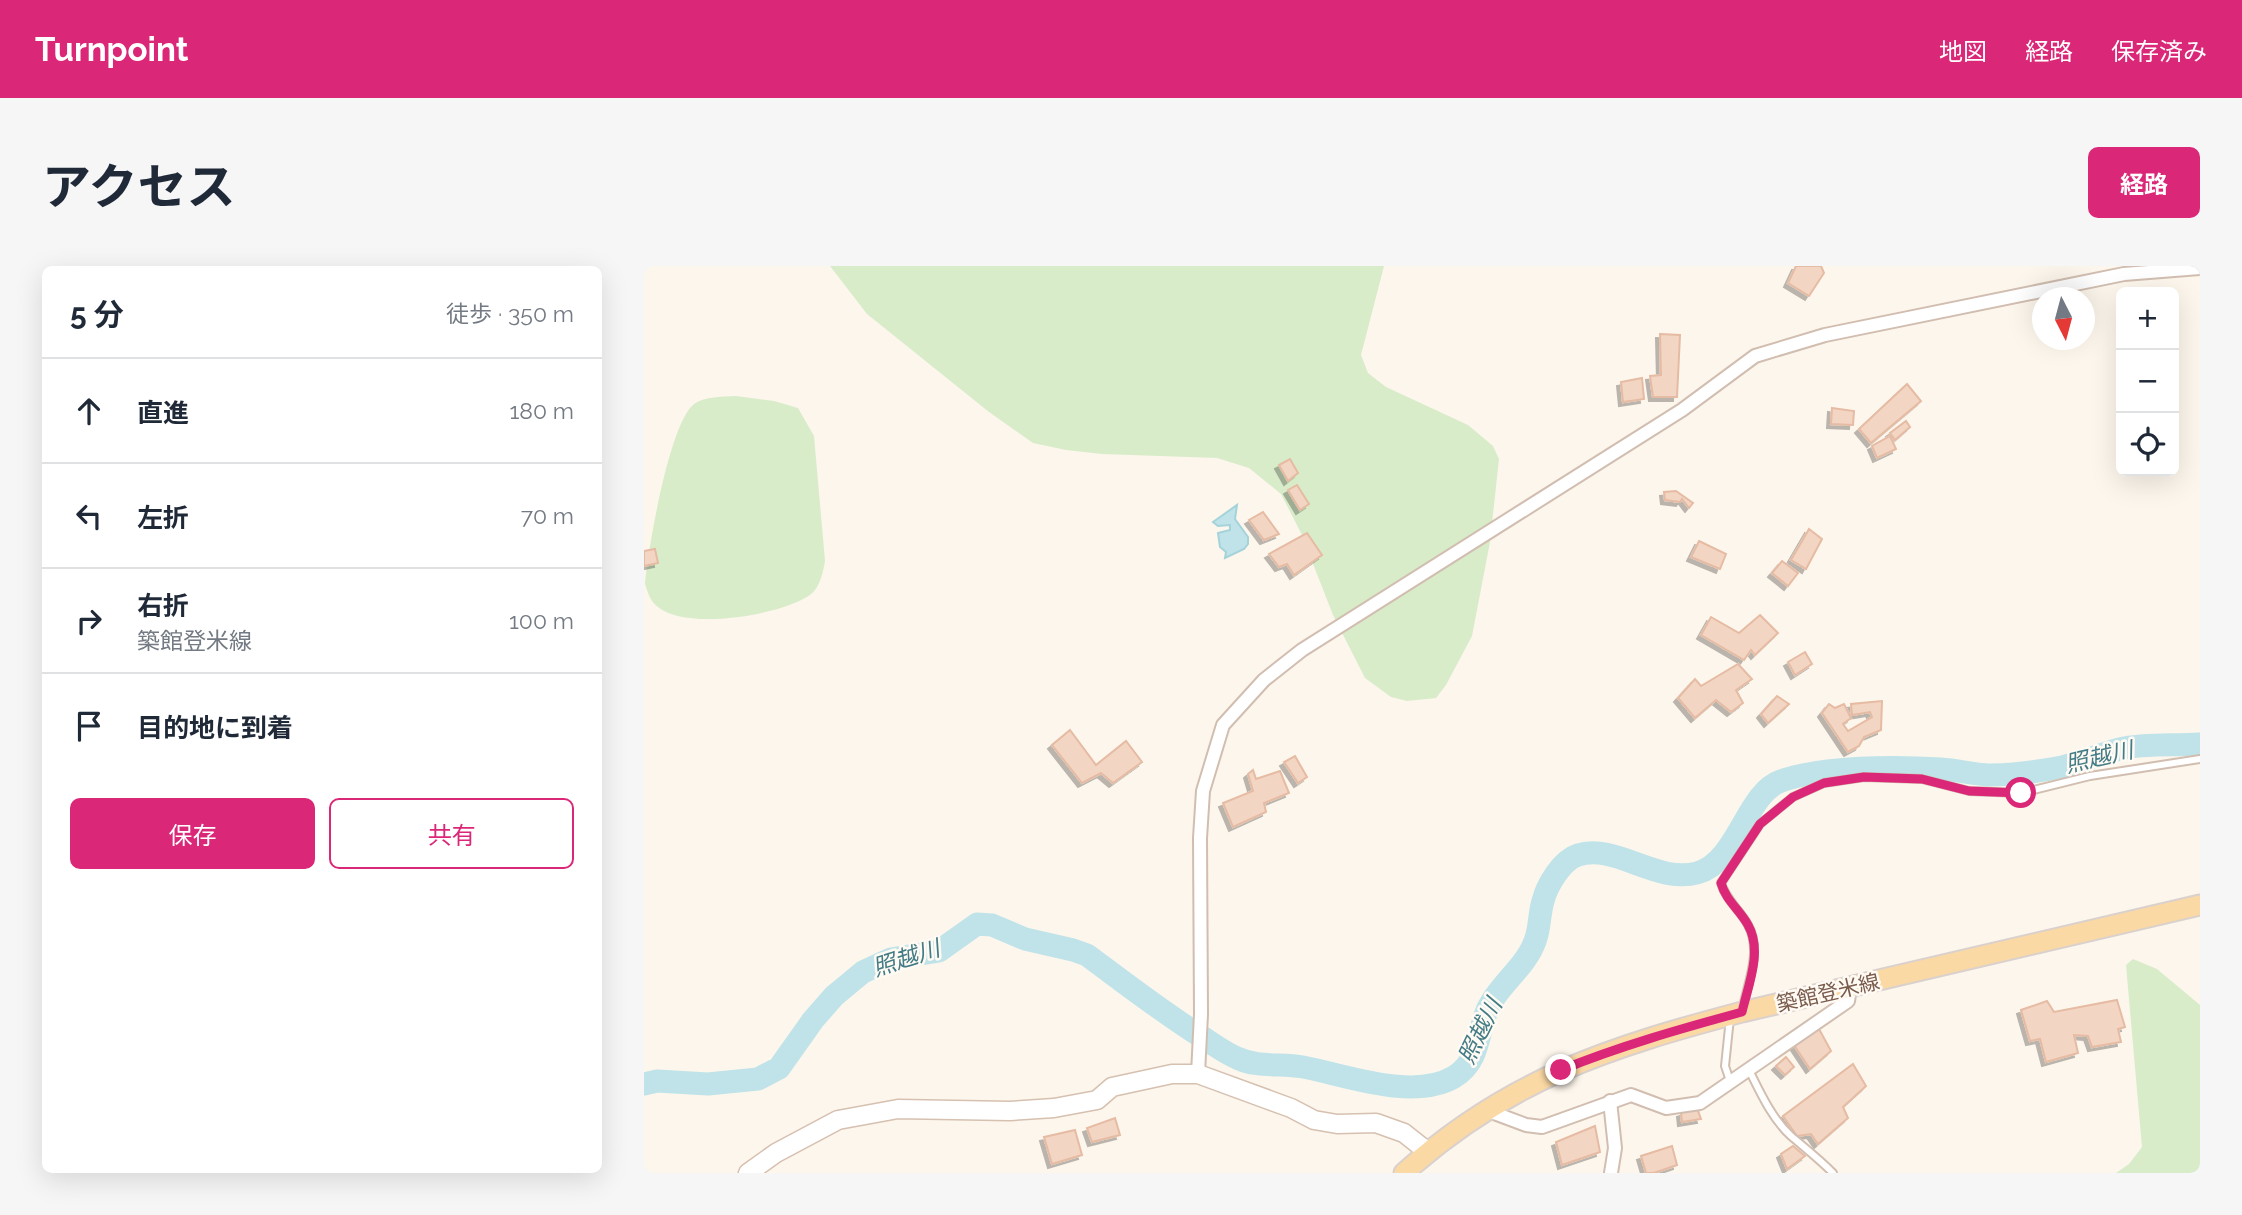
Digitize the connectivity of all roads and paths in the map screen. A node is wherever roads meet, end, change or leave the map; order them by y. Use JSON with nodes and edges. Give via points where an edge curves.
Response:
{"nodes":[{"id":1,"x":2200,"y":268,"type":"edge"},
{"id":2,"x":2200,"y":759,"type":"edge"},
{"id":3,"x":2200,"y":905,"type":"edge"},
{"id":4,"x":1850,"y":988,"type":"junction"},
{"id":5,"x":1736,"y":1014,"type":"junction"},
{"id":6,"x":1748,"y":1069,"type":"junction"},
{"id":7,"x":1198,"y":1074,"type":"junction"},
{"id":8,"x":1730,"y":1081,"type":"junction"},
{"id":9,"x":1610,"y":1101,"type":"junction"},
{"id":10,"x":1486,"y":1110,"type":"junction"},
{"id":11,"x":1428,"y":1152,"type":"junction"},
{"id":12,"x":748,"y":1173,"type":"edge"},
{"id":13,"x":1404,"y":1173,"type":"edge"},
{"id":14,"x":1611,"y":1173,"type":"edge"},
{"id":15,"x":1833,"y":1173,"type":"edge"}],
"edges":[{"from":1,"to":7,"type":"street","via":[[2124,274],[1825,335],[1755,356],[1682,410],[1302,650],[1264,680],[1223,725],[1203,791]]},
{"from":2,"to":5,"type":"lane","via":[[2090,776],[2021,793],[1969,791],[1922,779],[1864,777],[1824,783],[1793,797],[1760,824],[1721,883],[1754,940],[1754,958]]},
{"from":3,"to":4,"type":"main road","name":"築館登米線"},
{"from":4,"to":5,"type":"main road","name":"築館登米線"},
{"from":4,"to":6,"type":"street","via":[[1848,1001]]},
{"from":5,"to":8,"type":"lane","via":[[1725,1066]]},
{"from":5,"to":10,"type":"main road","name":"築館登米線","via":[[1611,1050],[1561,1070]]},
{"from":6,"to":8,"type":"street"},
{"from":6,"to":15,"type":"lane","via":[[1782,1126]]},
{"from":7,"to":11,"type":"street","via":[[1314,1120],[1376,1123],[1404,1133]]},
{"from":7,"to":12,"type":"street","via":[[1142,1079],[1112,1087],[1097,1100],[1054,1108],[898,1109],[838,1120]]},
{"from":8,"to":9,"type":"street","via":[[1700,1102],[1681,1107],[1666,1108],[1631,1095]]},
{"from":9,"to":10,"type":"street","via":[[1542,1128]]},
{"from":9,"to":14,"type":"street","via":[[1615,1148]]},
{"from":10,"to":11,"type":"main road","name":"築館登米線"},
{"from":11,"to":13,"type":"main road","name":"築館登米線"}]}
